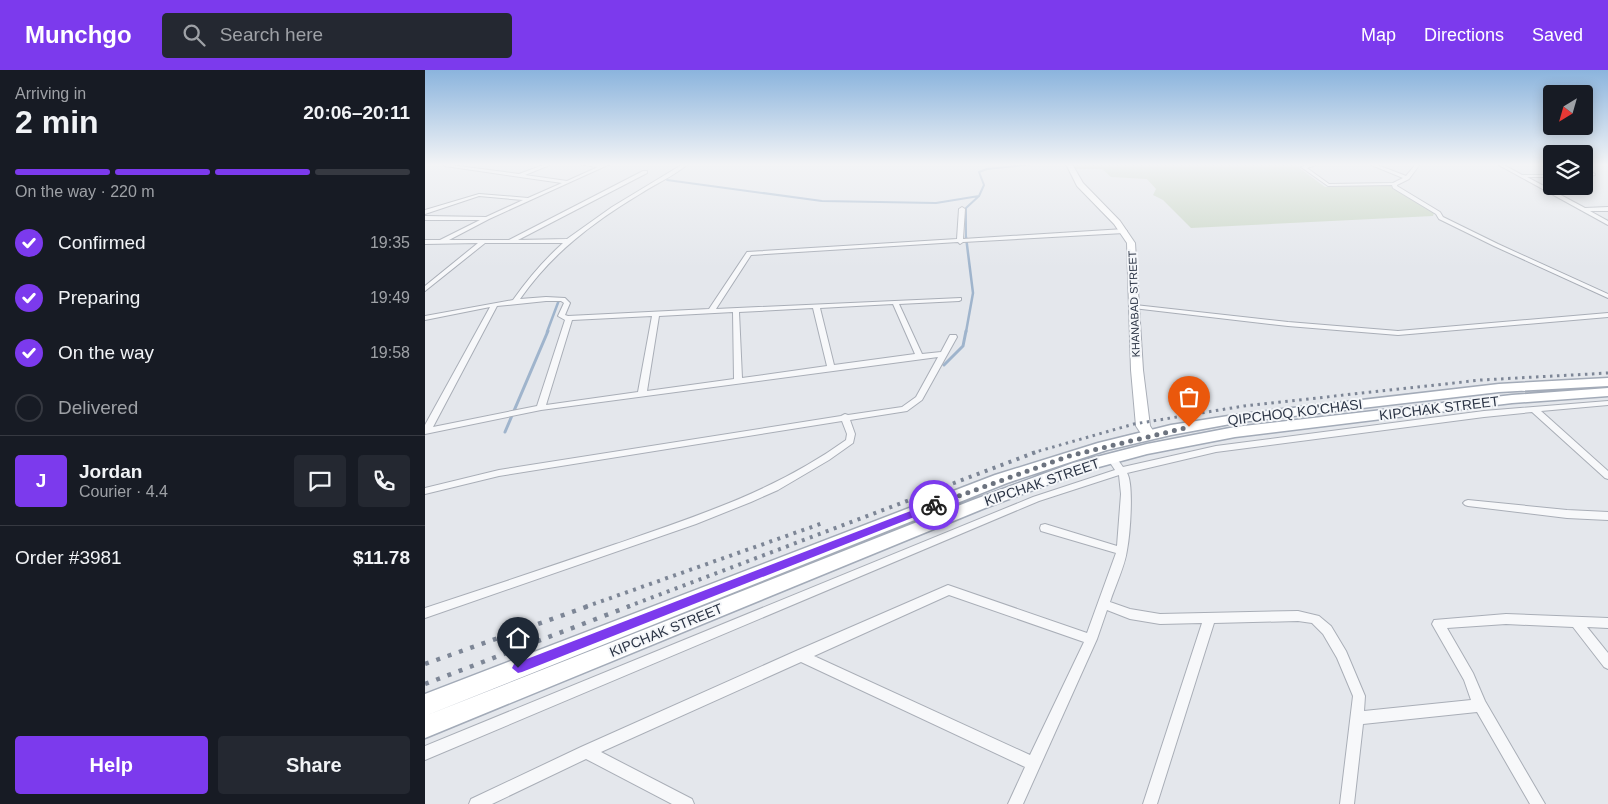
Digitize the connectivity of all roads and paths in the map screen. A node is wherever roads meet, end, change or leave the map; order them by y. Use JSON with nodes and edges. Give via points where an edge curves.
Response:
{"nodes":[{"id":1,"x":469,"y":198,"type":"edge"},
{"id":2,"x":520,"y":198,"type":"edge"},
{"id":3,"x":594,"y":198,"type":"edge"},
{"id":4,"x":630,"y":198,"type":"edge"},
{"id":5,"x":1094,"y":198,"type":"edge"},
{"id":6,"x":1413,"y":198,"type":"edge"},
{"id":7,"x":1561,"y":198,"type":"edge"},
{"id":8,"x":529,"y":199,"type":"joint"},
{"id":9,"x":962,"y":209,"type":"dead end"},
{"id":10,"x":1608,"y":209,"type":"edge"},
{"id":11,"x":1582,"y":210,"type":"junction"},
{"id":12,"x":425,"y":212,"type":"edge"},
{"id":13,"x":425,"y":218,"type":"edge"},
{"id":14,"x":487,"y":218,"type":"junction"},
{"id":15,"x":1608,"y":223,"type":"edge"},
{"id":16,"x":1124,"y":232,"type":"junction"},
{"id":17,"x":484,"y":241,"type":"junction"},
{"id":18,"x":511,"y":241,"type":"junction"},
{"id":19,"x":567,"y":241,"type":"junction"},
{"id":20,"x":425,"y":242,"type":"edge"},
{"id":21,"x":441,"y":242,"type":"junction"},
{"id":22,"x":961,"y":242,"type":"junction"},
{"id":23,"x":425,"y":289,"type":"edge"},
{"id":24,"x":1608,"y":296,"type":"edge"},
{"id":25,"x":959,"y":299,"type":"dead end"},
{"id":26,"x":895,"y":302,"type":"junction"},
{"id":27,"x":514,"y":303,"type":"junction"},
{"id":28,"x":494,"y":306,"type":"junction"},
{"id":29,"x":816,"y":306,"type":"junction"},
{"id":30,"x":1135,"y":307,"type":"junction"},
{"id":31,"x":736,"y":310,"type":"junction"},
{"id":32,"x":711,"y":311,"type":"junction"},
{"id":33,"x":656,"y":314,"type":"junction"},
{"id":34,"x":1608,"y":315,"type":"edge"},
{"id":35,"x":425,"y":318,"type":"edge"},
{"id":36,"x":569,"y":318,"type":"junction"},
{"id":37,"x":953,"y":337,"type":"dead end"},
{"id":38,"x":943,"y":354,"type":"junction"},
{"id":39,"x":919,"y":356,"type":"junction"},
{"id":40,"x":831,"y":368,"type":"junction"},
{"id":41,"x":738,"y":380,"type":"junction"},
{"id":42,"x":1608,"y":382,"type":"edge"},
{"id":43,"x":1608,"y":392,"type":"edge"},
{"id":44,"x":642,"y":394,"type":"junction"},
{"id":45,"x":1608,"y":403,"type":"edge"},
{"id":46,"x":541,"y":408,"type":"junction"},
{"id":47,"x":1533,"y":409,"type":"junction"},
{"id":48,"x":845,"y":417,"type":"junction"},
{"id":49,"x":426,"y":431,"type":"edge"},
{"id":50,"x":1154,"y":441,"type":"junction"},
{"id":51,"x":1112,"y":458,"type":"junction"},
{"id":52,"x":1608,"y":476,"type":"edge"},
{"id":53,"x":425,"y":491,"type":"edge"},
{"id":54,"x":1468,"y":503,"type":"dead end"},
{"id":55,"x":1608,"y":516,"type":"edge"},
{"id":56,"x":1045,"y":528,"type":"dead end"},
{"id":57,"x":1121,"y":551,"type":"junction"},
{"id":58,"x":1103,"y":604,"type":"junction"},
{"id":59,"x":425,"y":613,"type":"edge"},
{"id":60,"x":1210,"y":618,"type":"junction"},
{"id":61,"x":1577,"y":623,"type":"junction"},
{"id":62,"x":1608,"y":623,"type":"edge"},
{"id":63,"x":1091,"y":639,"type":"junction"},
{"id":64,"x":800,"y":656,"type":"junction"},
{"id":65,"x":1608,"y":663,"type":"edge"},
{"id":66,"x":425,"y":705,"type":"edge"},
{"id":67,"x":1480,"y":705,"type":"junction"},
{"id":68,"x":1358,"y":718,"type":"junction"},
{"id":69,"x":425,"y":727,"type":"edge"},
{"id":70,"x":586,"y":752,"type":"junction"},
{"id":71,"x":425,"y":753,"type":"edge"},
{"id":72,"x":1033,"y":764,"type":"junction"},
{"id":73,"x":476,"y":804,"type":"edge"},
{"id":74,"x":687,"y":804,"type":"edge"},
{"id":75,"x":1015,"y":804,"type":"edge"},
{"id":76,"x":1150,"y":804,"type":"edge"},
{"id":77,"x":1347,"y":804,"type":"edge"},
{"id":78,"x":1538,"y":804,"type":"edge"}],
"edges":[{"from":1,"to":12,"type":"street"},
{"from":2,"to":8,"type":"street"},
{"from":3,"to":18,"type":"street"},
{"from":4,"to":19,"type":"street"},
{"from":5,"to":16,"type":"main road","name":"KHANABAD STREET"},
{"from":6,"to":24,"type":"street","via":[[1441,218]]},
{"from":7,"to":11,"type":"street"},
{"from":8,"to":14,"type":"street"},
{"from":9,"to":22,"type":"street"},
{"from":10,"to":11,"type":"street"},
{"from":11,"to":15,"type":"street"},
{"from":13,"to":14,"type":"street"},
{"from":14,"to":21,"type":"street"},
{"from":16,"to":22,"type":"street"},
{"from":16,"to":30,"type":"main road","name":"KHANABAD STREET","via":[[1132,248]]},
{"from":17,"to":18,"type":"street"},
{"from":17,"to":21,"type":"street"},
{"from":17,"to":23,"type":"street"},
{"from":18,"to":19,"type":"street"},
{"from":19,"to":27,"type":"street","via":[[536,273]]},
{"from":20,"to":21,"type":"street"},
{"from":22,"to":32,"type":"street","via":[[749,253]]},
{"from":25,"to":26,"type":"street"},
{"from":26,"to":29,"type":"street"},
{"from":26,"to":39,"type":"street"},
{"from":27,"to":28,"type":"street"},
{"from":27,"to":36,"type":"street","via":[[563,299],[567,303],[561,317]]},
{"from":28,"to":35,"type":"street"},
{"from":28,"to":49,"type":"street"},
{"from":29,"to":31,"type":"street"},
{"from":29,"to":40,"type":"street"},
{"from":30,"to":34,"type":"street","via":[[1398,333]]},
{"from":30,"to":50,"type":"main road","name":"KHANABAD STREET","via":[[1143,426]]},
{"from":31,"to":32,"type":"street"},
{"from":31,"to":41,"type":"street"},
{"from":32,"to":33,"type":"street"},
{"from":33,"to":36,"type":"street"},
{"from":33,"to":44,"type":"street"},
{"from":36,"to":46,"type":"street"},
{"from":37,"to":38,"type":"street"},
{"from":38,"to":39,"type":"street"},
{"from":38,"to":48,"type":"street","via":[[913,404],[890,413]]},
{"from":39,"to":40,"type":"street"},
{"from":40,"to":41,"type":"street"},
{"from":41,"to":44,"type":"street"},
{"from":42,"to":50,"type":"main road","name":"QIPCHOQ KO'CHASI","via":[[1499,388],[1241,418]]},
{"from":43,"to":50,"type":"main road","name":"KIPCHAK STREET","via":[[1454,405]]},
{"from":44,"to":46,"type":"street"},
{"from":45,"to":47,"type":"street"},
{"from":46,"to":49,"type":"street"},
{"from":47,"to":51,"type":"street","via":[[1267,441],[1191,454]]},
{"from":47,"to":52,"type":"street"},
{"from":48,"to":53,"type":"street","via":[[499,473]]},
{"from":48,"to":59,"type":"street","via":[[850,441],[778,486],[721,512]]},
{"from":50,"to":51,"type":"main road","name":"KIPCHAK STREET"},
{"from":51,"to":57,"type":"street","via":[[1124,476],[1126,494]]},
{"from":51,"to":66,"type":"main road","name":"KIPCHAK STREET","via":[[1035,467]]},
{"from":51,"to":69,"type":"main road","name":"KIPCHAK STREET","via":[[1005,493]]},
{"from":51,"to":71,"type":"street","via":[[1036,499]]},
{"from":54,"to":55,"type":"street"},
{"from":56,"to":57,"type":"street"},
{"from":57,"to":58,"type":"street"},
{"from":58,"to":60,"type":"street","via":[[1145,617]]},
{"from":58,"to":63,"type":"street"},
{"from":60,"to":68,"type":"street","via":[[1298,616],[1315,619],[1327,630],[1342,655],[1359,696]]},
{"from":60,"to":76,"type":"street"},
{"from":61,"to":62,"type":"street"},
{"from":61,"to":65,"type":"street"},
{"from":61,"to":67,"type":"street","via":[[1506,619],[1438,624],[1469,677]]},
{"from":63,"to":64,"type":"street","via":[[947,590]]},
{"from":63,"to":72,"type":"street"},
{"from":64,"to":70,"type":"street"},
{"from":64,"to":72,"type":"street"},
{"from":67,"to":68,"type":"street"},
{"from":67,"to":78,"type":"street"},
{"from":68,"to":77,"type":"street"},
{"from":70,"to":73,"type":"street"},
{"from":70,"to":74,"type":"street"},
{"from":72,"to":75,"type":"street"}]}
